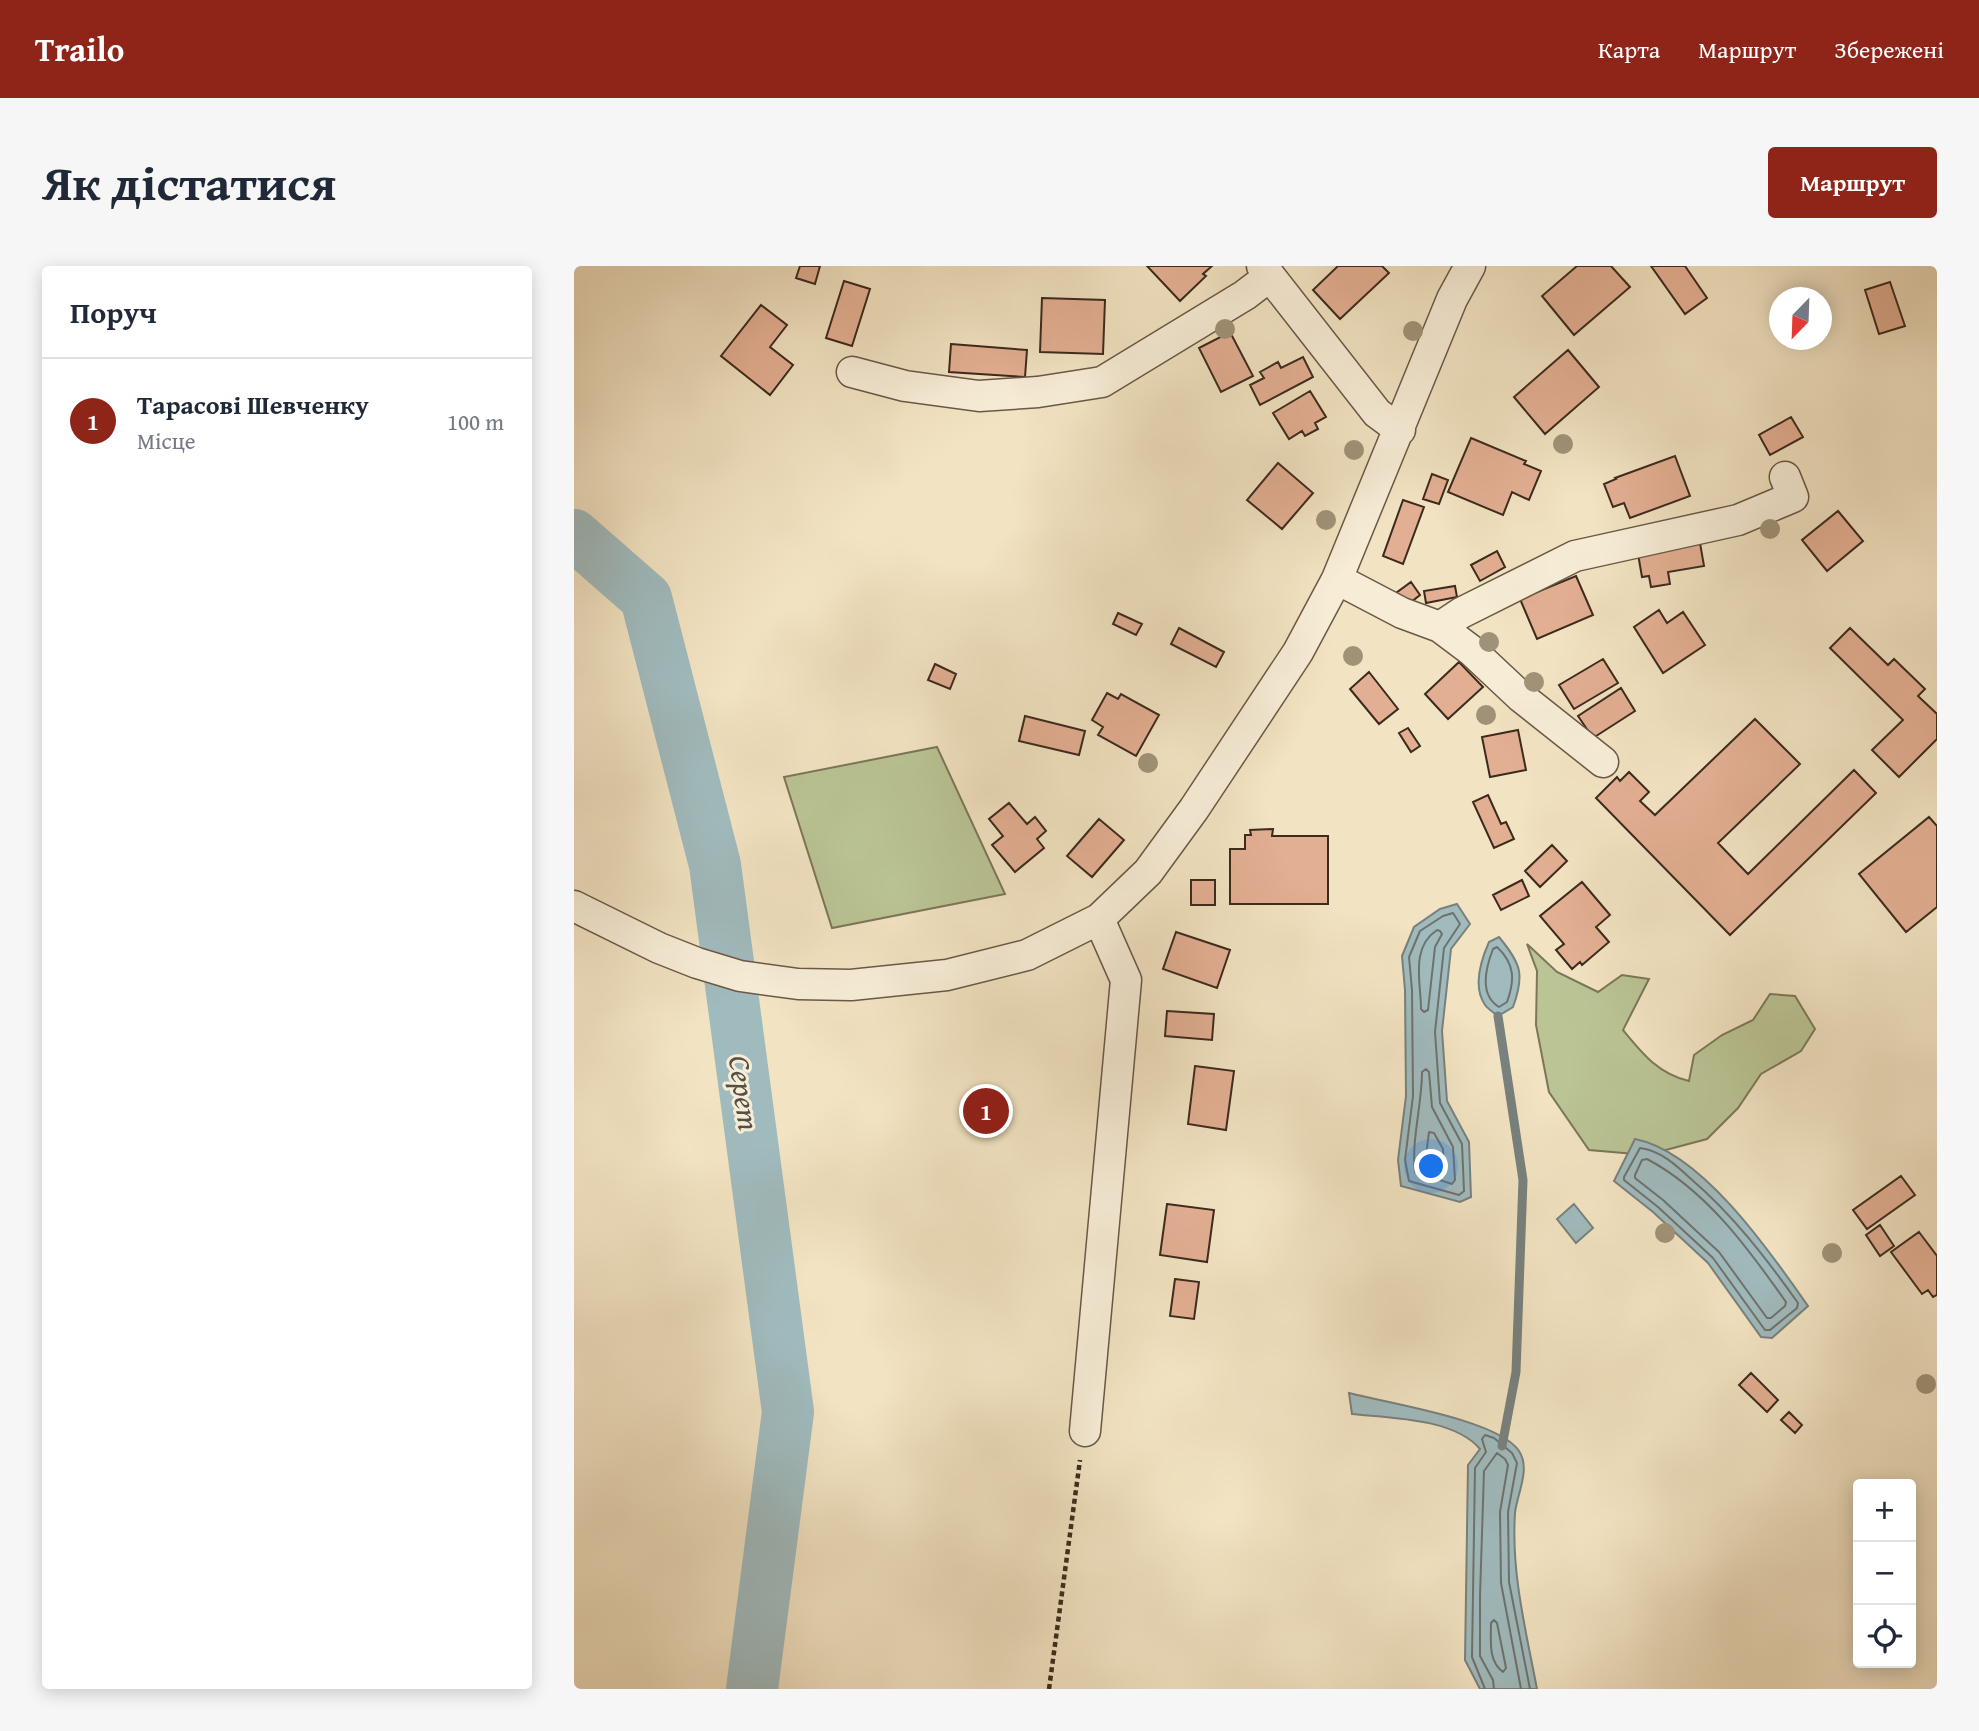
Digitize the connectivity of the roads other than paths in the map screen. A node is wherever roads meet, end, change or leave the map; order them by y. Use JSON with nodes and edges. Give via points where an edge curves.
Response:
{"nodes":[{"id":1,"x":1470,"y":266,"type":"edge"},
{"id":2,"x":1266,"y":271,"type":"edge"},
{"id":3,"x":852,"y":372,"type":"dead end"},
{"id":4,"x":1400,"y":430,"type":"junction"},
{"id":5,"x":1785,"y":477,"type":"dead end"},
{"id":6,"x":1337,"y":579,"type":"junction"},
{"id":7,"x":1440,"y":627,"type":"junction"},
{"id":8,"x":1603,"y":762,"type":"dead end"},
{"id":9,"x":574,"y":906,"type":"edge"},
{"id":10,"x":1099,"y":919,"type":"junction"},
{"id":11,"x":1085,"y":1431,"type":"road end"}],
"edges":[{"from":1,"to":4,"type":"street","via":[[1452,299]]},
{"from":2,"to":3,"type":"street","via":[[1245,295],[1102,382],[979,396],[905,386]]},
{"from":2,"to":4,"type":"street","via":[[1377,413]]},
{"from":4,"to":6,"type":"street"},
{"from":5,"to":7,"type":"street","via":[[1794,497],[1738,520],[1575,556]]},
{"from":6,"to":7,"type":"street","via":[[1402,614]]},
{"from":6,"to":10,"type":"street","via":[[1298,652],[1195,809],[1148,872]]},
{"from":7,"to":8,"type":"street"},
{"from":9,"to":10,"type":"street","via":[[659,948],[740,976],[798,984],[851,985],[947,975],[1027,955]]},
{"from":10,"to":11,"type":"street","via":[[1126,980]]}]}
